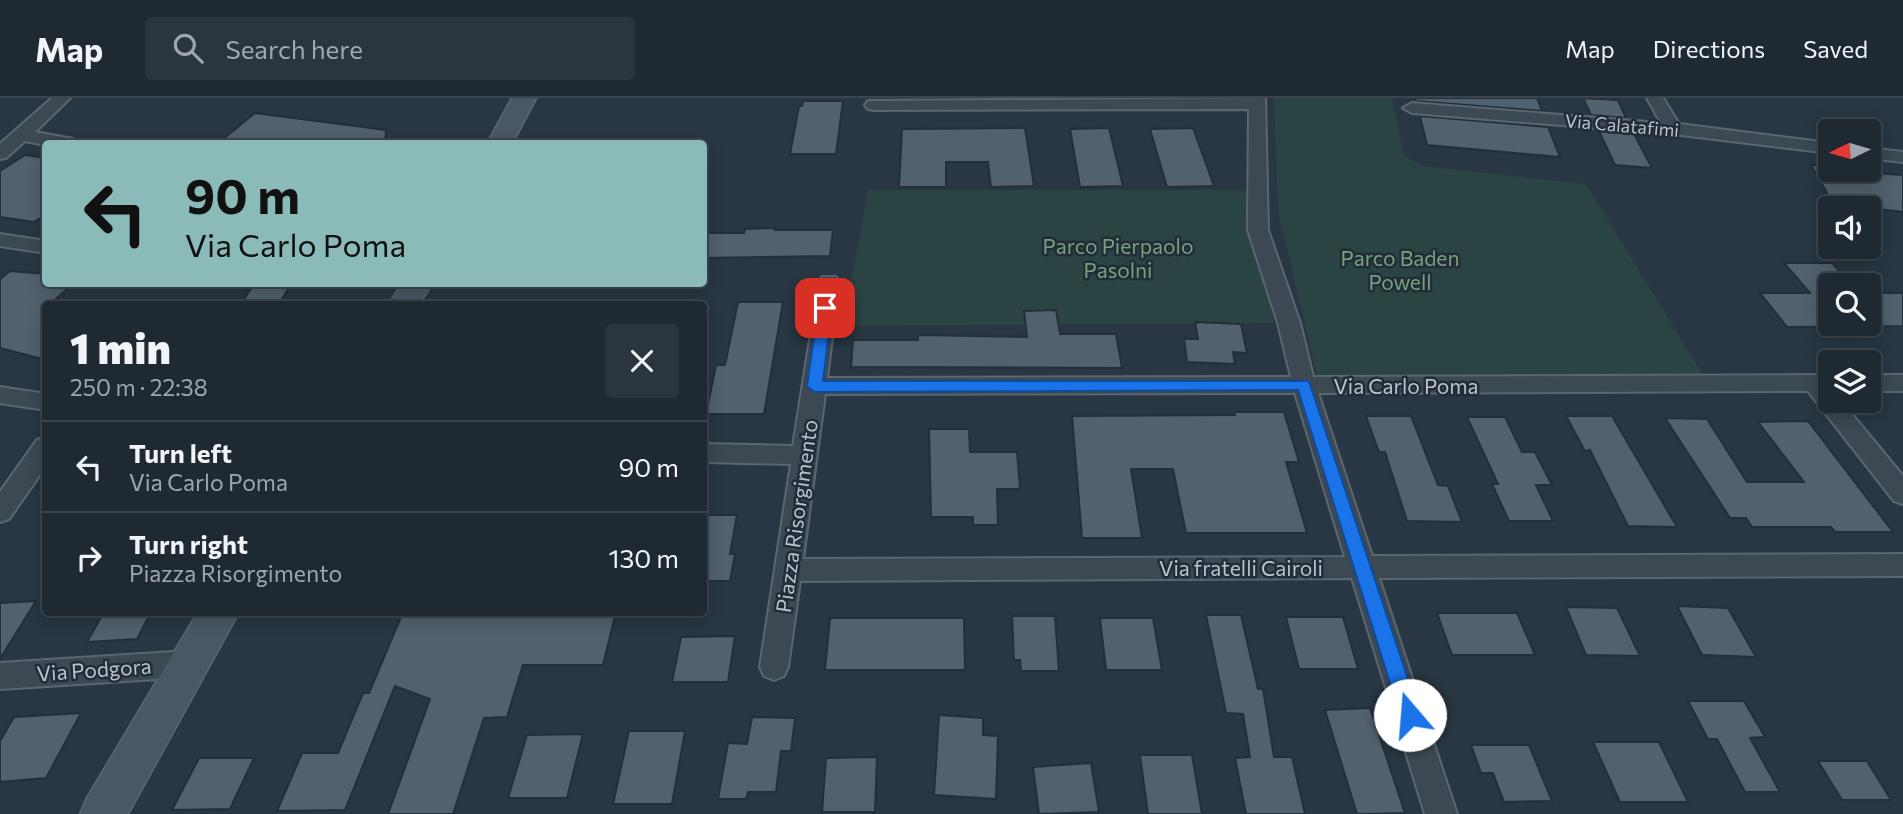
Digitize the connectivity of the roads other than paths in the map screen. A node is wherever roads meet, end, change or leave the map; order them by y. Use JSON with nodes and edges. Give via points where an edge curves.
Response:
{"nodes":[{"id":1,"x":62,"y":98,"type":"edge"},
{"id":2,"x":524,"y":98,"type":"edge"},
{"id":3,"x":1655,"y":98,"type":"edge"},
{"id":4,"x":1257,"y":101,"type":"edge"},
{"id":5,"x":874,"y":104,"type":"dead end"},
{"id":6,"x":1412,"y":108,"type":"dead end"},
{"id":7,"x":1673,"y":129,"type":"junction"},
{"id":8,"x":21,"y":135,"type":"junction"},
{"id":9,"x":50,"y":140,"type":"edge"},
{"id":10,"x":501,"y":140,"type":"edge"},
{"id":11,"x":1818,"y":147,"type":"edge"},
{"id":12,"x":0,"y":154,"type":"edge"},
{"id":13,"x":1881,"y":154,"type":"edge"},
{"id":14,"x":1903,"y":157,"type":"edge"},
{"id":15,"x":4,"y":244,"type":"edge"},
{"id":16,"x":42,"y":247,"type":"edge"},
{"id":17,"x":829,"y":282,"type":"dead end"},
{"id":18,"x":1881,"y":383,"type":"edge"},
{"id":19,"x":1903,"y":383,"type":"edge"},
{"id":20,"x":1818,"y":384,"type":"edge"},
{"id":21,"x":1304,"y":385,"type":"junction"},
{"id":22,"x":814,"y":386,"type":"junction"},
{"id":23,"x":0,"y":395,"type":"edge"},
{"id":24,"x":42,"y":401,"type":"edge"},
{"id":25,"x":1844,"y":413,"type":"edge"},
{"id":26,"x":42,"y":452,"type":"edge"},
{"id":27,"x":707,"y":453,"type":"edge"},
{"id":28,"x":805,"y":455,"type":"junction"},
{"id":29,"x":1903,"y":494,"type":"edge"},
{"id":30,"x":0,"y":512,"type":"edge"},
{"id":31,"x":1903,"y":565,"type":"edge"},
{"id":32,"x":1362,"y":566,"type":"junction"},
{"id":33,"x":788,"y":570,"type":"junction"},
{"id":34,"x":217,"y":616,"type":"edge"},
{"id":35,"x":189,"y":664,"type":"junction"},
{"id":36,"x":774,"y":667,"type":"dead end"},
{"id":37,"x":0,"y":676,"type":"edge"},
{"id":38,"x":103,"y":814,"type":"edge"},
{"id":39,"x":1441,"y":814,"type":"edge"}],
"edges":[{"from":1,"to":8,"type":"street"},
{"from":2,"to":10,"type":"street"},
{"from":3,"to":7,"type":"street"},
{"from":4,"to":5,"type":"street"},
{"from":4,"to":21,"type":"street","via":[[1258,230]]},
{"from":6,"to":7,"type":"street","name":"Via Calatafimi"},
{"from":7,"to":11,"type":"street","name":"Via Calatafimi"},
{"from":8,"to":9,"type":"street"},
{"from":8,"to":12,"type":"street"},
{"from":13,"to":14,"type":"street"},
{"from":15,"to":16,"type":"street"},
{"from":17,"to":22,"type":"street","name":"Piazza Risorgimento"},
{"from":18,"to":19,"type":"street"},
{"from":20,"to":21,"type":"street","name":"Via Carlo Poma"},
{"from":21,"to":22,"type":"street","name":"Via Carlo Poma"},
{"from":21,"to":32,"type":"street"},
{"from":22,"to":28,"type":"street","name":"Piazza Risorgimento"},
{"from":23,"to":24,"type":"street"},
{"from":25,"to":29,"type":"street"},
{"from":26,"to":30,"type":"street"},
{"from":27,"to":28,"type":"street"},
{"from":28,"to":33,"type":"street","name":"Piazza Risorgimento"},
{"from":31,"to":32,"type":"street","name":"Via fratelli Cairoli"},
{"from":32,"to":33,"type":"street","name":"Via fratelli Cairoli"},
{"from":32,"to":39,"type":"street"},
{"from":33,"to":36,"type":"street","name":"Piazza Risorgimento"},
{"from":34,"to":35,"type":"street"},
{"from":35,"to":37,"type":"street","name":"Via Podgora"},
{"from":35,"to":38,"type":"street"}]}
